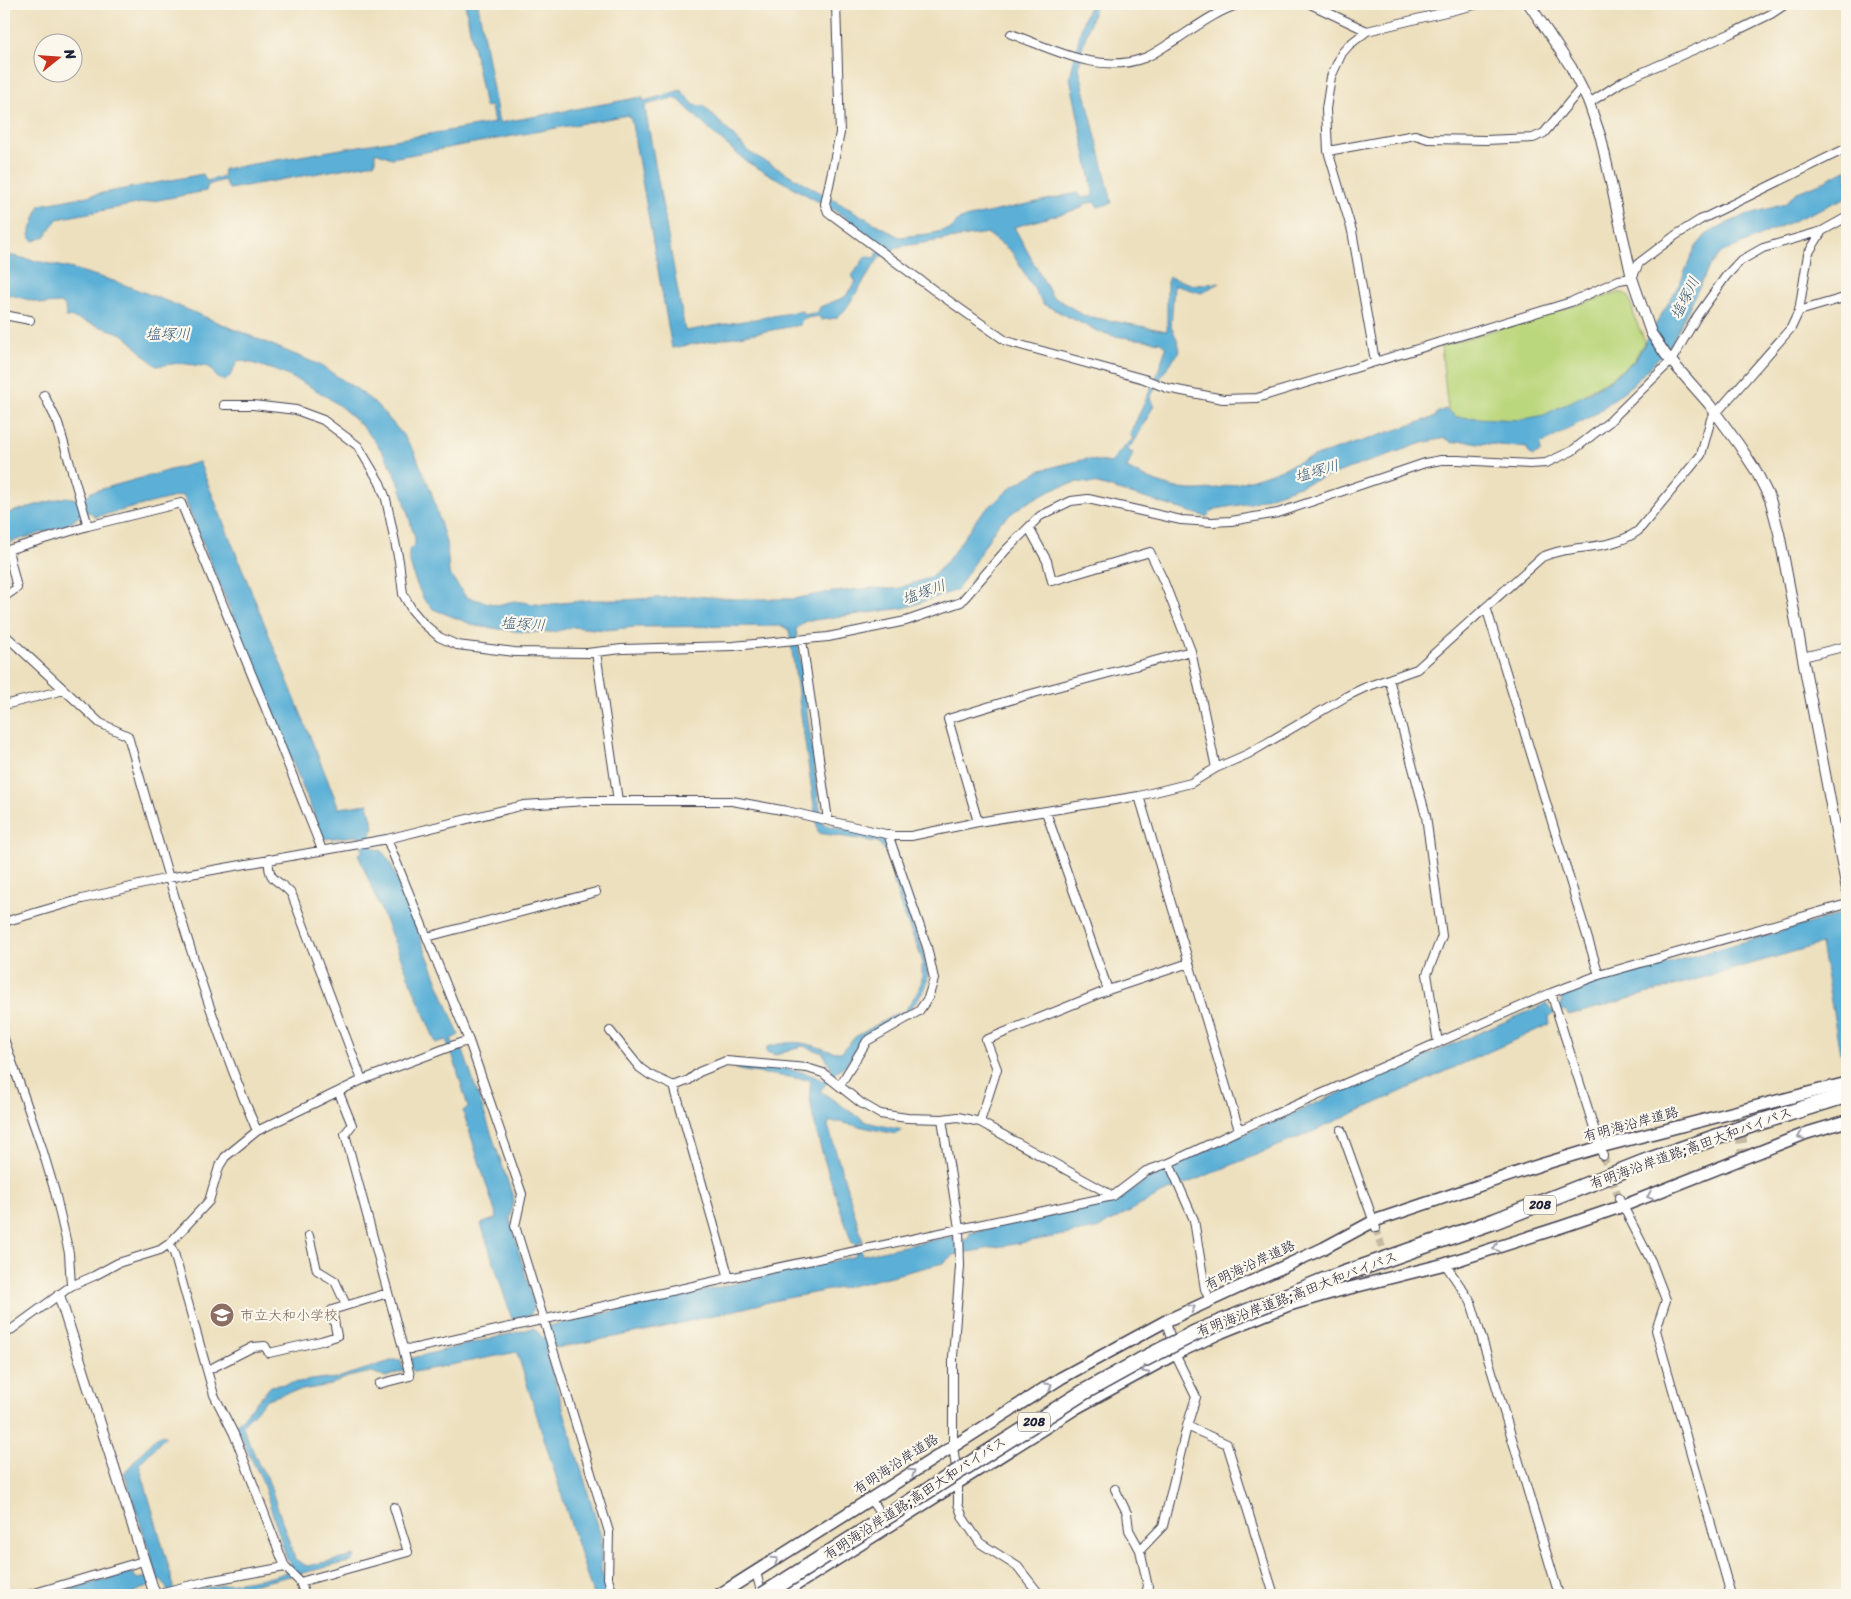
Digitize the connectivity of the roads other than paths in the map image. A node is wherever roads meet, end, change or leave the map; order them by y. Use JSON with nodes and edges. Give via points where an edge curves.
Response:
{"nodes":[{"id":1,"x":836,"y":4,"type":"edge"},
{"id":2,"x":1240,"y":4,"type":"edge"},
{"id":3,"x":1310,"y":4,"type":"edge"},
{"id":4,"x":1479,"y":4,"type":"edge"},
{"id":5,"x":1529,"y":4,"type":"edge"},
{"id":6,"x":1786,"y":4,"type":"edge"},
{"id":7,"x":1366,"y":31,"type":"junction"},
{"id":8,"x":1012,"y":34,"type":"dead end"},
{"id":9,"x":1582,"y":87,"type":"junction"},
{"id":10,"x":1589,"y":103,"type":"junction"},
{"id":11,"x":1847,"y":148,"type":"edge"},
{"id":12,"x":1328,"y":151,"type":"junction"},
{"id":13,"x":1847,"y":217,"type":"edge"},
{"id":14,"x":1822,"y":231,"type":"junction"},
{"id":15,"x":1632,"y":278,"type":"junction"},
{"id":16,"x":1847,"y":297,"type":"edge"},
{"id":17,"x":1799,"y":311,"type":"junction"},
{"id":18,"x":4,"y":315,"type":"edge"},
{"id":19,"x":30,"y":320,"type":"dead end"},
{"id":20,"x":1669,"y":358,"type":"junction"},
{"id":21,"x":1375,"y":362,"type":"junction"},
{"id":22,"x":44,"y":395,"type":"dead end"},
{"id":23,"x":224,"y":404,"type":"dead end"},
{"id":24,"x":1716,"y":414,"type":"junction"},
{"id":25,"x":87,"y":523,"type":"junction"},
{"id":26,"x":1028,"y":528,"type":"junction"},
{"id":27,"x":6,"y":550,"type":"edge"},
{"id":28,"x":4,"y":597,"type":"edge"},
{"id":29,"x":1486,"y":607,"type":"junction"},
{"id":30,"x":4,"y":636,"type":"edge"},
{"id":31,"x":802,"y":640,"type":"junction"},
{"id":32,"x":1847,"y":646,"type":"edge"},
{"id":33,"x":1191,"y":650,"type":"junction"},
{"id":34,"x":596,"y":652,"type":"junction"},
{"id":35,"x":1803,"y":657,"type":"junction"},
{"id":36,"x":1389,"y":679,"type":"junction"},
{"id":37,"x":64,"y":690,"type":"junction"},
{"id":38,"x":4,"y":706,"type":"edge"},
{"id":39,"x":1216,"y":768,"type":"junction"},
{"id":40,"x":1139,"y":796,"type":"junction"},
{"id":41,"x":618,"y":801,"type":"junction"},
{"id":42,"x":1046,"y":812,"type":"junction"},
{"id":43,"x":828,"y":820,"type":"junction"},
{"id":44,"x":978,"y":822,"type":"junction"},
{"id":45,"x":888,"y":834,"type":"junction"},
{"id":46,"x":387,"y":839,"type":"junction"},
{"id":47,"x":322,"y":850,"type":"junction"},
{"id":48,"x":269,"y":859,"type":"junction"},
{"id":49,"x":168,"y":878,"type":"junction"},
{"id":50,"x":1847,"y":889,"type":"edge"},
{"id":51,"x":596,"y":892,"type":"dead end"},
{"id":52,"x":1847,"y":904,"type":"edge"},
{"id":53,"x":4,"y":922,"type":"edge"},
{"id":54,"x":427,"y":937,"type":"junction"},
{"id":55,"x":1189,"y":963,"type":"junction"},
{"id":56,"x":1599,"y":975,"type":"junction"},
{"id":57,"x":1108,"y":990,"type":"junction"},
{"id":58,"x":1551,"y":993,"type":"junction"},
{"id":59,"x":610,"y":1031,"type":"dead end"},
{"id":60,"x":4,"y":1039,"type":"edge"},
{"id":61,"x":469,"y":1041,"type":"junction"},
{"id":62,"x":1438,"y":1042,"type":"junction"},
{"id":63,"x":362,"y":1080,"type":"junction"},
{"id":64,"x":1847,"y":1083,"type":"edge"},
{"id":65,"x":840,"y":1085,"type":"junction"},
{"id":66,"x":674,"y":1086,"type":"junction"},
{"id":67,"x":338,"y":1093,"type":"junction"},
{"id":68,"x":1847,"y":1095,"type":"edge"},
{"id":69,"x":942,"y":1119,"type":"junction"},
{"id":70,"x":1847,"y":1121,"type":"edge"},
{"id":71,"x":980,"y":1122,"type":"junction"},
{"id":72,"x":1240,"y":1130,"type":"junction"},
{"id":73,"x":1341,"y":1130,"type":"dead end"},
{"id":74,"x":257,"y":1131,"type":"junction"},
{"id":75,"x":1601,"y":1152,"type":"junction"},
{"id":76,"x":1169,"y":1163,"type":"junction"},
{"id":77,"x":1113,"y":1196,"type":"junction"},
{"id":78,"x":1621,"y":1202,"type":"junction"},
{"id":79,"x":1375,"y":1225,"type":"junction"},
{"id":80,"x":959,"y":1228,"type":"junction"},
{"id":81,"x":309,"y":1236,"type":"dead end"},
{"id":82,"x":171,"y":1248,"type":"junction"},
{"id":83,"x":1445,"y":1264,"type":"junction"},
{"id":84,"x":729,"y":1278,"type":"junction"},
{"id":85,"x":71,"y":1286,"type":"junction"},
{"id":86,"x":388,"y":1293,"type":"junction"},
{"id":87,"x":60,"y":1298,"type":"junction"},
{"id":88,"x":1210,"y":1300,"type":"junction"},
{"id":89,"x":346,"y":1304,"type":"junction"},
{"id":90,"x":543,"y":1320,"type":"junction"},
{"id":91,"x":1166,"y":1321,"type":"junction"},
{"id":92,"x":4,"y":1335,"type":"edge"},
{"id":93,"x":403,"y":1348,"type":"junction"},
{"id":94,"x":1175,"y":1354,"type":"junction"},
{"id":95,"x":208,"y":1370,"type":"junction"},
{"id":96,"x":379,"y":1384,"type":"dead end"},
{"id":97,"x":1187,"y":1426,"type":"junction"},
{"id":98,"x":953,"y":1446,"type":"junction"},
{"id":99,"x":958,"y":1482,"type":"junction"},
{"id":100,"x":1115,"y":1489,"type":"dead end"},
{"id":101,"x":870,"y":1499,"type":"junction"},
{"id":102,"x":394,"y":1507,"type":"dead end"},
{"id":103,"x":890,"y":1526,"type":"junction"},
{"id":104,"x":1140,"y":1550,"type":"junction"},
{"id":105,"x":143,"y":1560,"type":"junction"},
{"id":106,"x":285,"y":1567,"type":"junction"},
{"id":107,"x":756,"y":1572,"type":"junction"},
{"id":108,"x":300,"y":1582,"type":"junction"},
{"id":109,"x":28,"y":1595,"type":"edge"},
{"id":110,"x":155,"y":1595,"type":"edge"},
{"id":111,"x":305,"y":1595,"type":"edge"},
{"id":112,"x":613,"y":1595,"type":"edge"},
{"id":113,"x":719,"y":1595,"type":"edge"},
{"id":114,"x":762,"y":1595,"type":"edge"},
{"id":115,"x":780,"y":1595,"type":"edge"},
{"id":116,"x":1040,"y":1595,"type":"edge"},
{"id":117,"x":1145,"y":1595,"type":"edge"},
{"id":118,"x":1274,"y":1595,"type":"edge"},
{"id":119,"x":1559,"y":1595,"type":"edge"},
{"id":120,"x":1731,"y":1595,"type":"edge"}],
"edges":[{"from":1,"to":21,"type":"street","via":[[840,133],[825,204],[828,212],[1006,341],[1167,388],[1222,399],[1258,398]]},
{"from":2,"to":8,"type":"street","via":[[1218,13],[1146,58],[1114,64],[1104,65],[1075,57]]},
{"from":3,"to":7,"type":"street"},
{"from":4,"to":7,"type":"street"},
{"from":5,"to":9,"type":"street"},
{"from":6,"to":10,"type":"street","via":[[1741,29],[1625,80]]},
{"from":7,"to":12,"type":"street","via":[[1342,54],[1331,77],[1326,109]]},
{"from":9,"to":10,"type":"street"},
{"from":9,"to":12,"type":"street","via":[[1544,133],[1533,138],[1428,139],[1415,135]]},
{"from":10,"to":15,"type":"street"},
{"from":11,"to":15,"type":"street","via":[[1700,220],[1639,263]]},
{"from":12,"to":21,"type":"street","via":[[1352,231]]},
{"from":13,"to":14,"type":"street"},
{"from":14,"to":17,"type":"street","via":[[1808,254]]},
{"from":14,"to":20,"type":"street","via":[[1763,248],[1740,261]]},
{"from":15,"to":20,"type":"street","via":[[1651,333]]},
{"from":15,"to":21,"type":"street","via":[[1619,280],[1570,302]]},
{"from":16,"to":17,"type":"street"},
{"from":17,"to":24,"type":"street","via":[[1791,328]]},
{"from":18,"to":19,"type":"street"},
{"from":20,"to":24,"type":"street"},
{"from":20,"to":26,"type":"street","via":[[1609,422],[1572,451],[1546,463],[1441,460],[1278,513],[1231,521],[1182,520],[1088,500],[1071,501],[1040,516]]},
{"from":22,"to":25,"type":"street","via":[[58,423]]},
{"from":23,"to":34,"type":"street","via":[[296,410],[323,420],[358,446],[386,499],[403,594],[412,610],[439,637],[457,645],[515,652]]},
{"from":24,"to":29,"type":"street","via":[[1708,427],[1701,455],[1629,538],[1562,550],[1542,557]]},
{"from":24,"to":35,"type":"street","via":[[1756,471],[1770,499]]},
{"from":25,"to":27,"type":"street"},
{"from":25,"to":47,"type":"street","via":[[181,503]]},
{"from":26,"to":31,"type":"street","via":[[961,602],[906,621]]},
{"from":26,"to":33,"type":"street","via":[[1047,561],[1052,581],[1150,552]]},
{"from":27,"to":28,"type":"street","via":[[17,588]]},
{"from":29,"to":36,"type":"street","via":[[1417,669]]},
{"from":29,"to":56,"type":"street"},
{"from":30,"to":37,"type":"street"},
{"from":31,"to":34,"type":"street"},
{"from":31,"to":43,"type":"street"},
{"from":32,"to":35,"type":"street"},
{"from":33,"to":39,"type":"street"},
{"from":33,"to":44,"type":"street","via":[[948,719]]},
{"from":34,"to":41,"type":"street"},
{"from":35,"to":50,"type":"street"},
{"from":36,"to":39,"type":"street","via":[[1347,696],[1248,754]]},
{"from":36,"to":62,"type":"street","via":[[1425,808],[1440,918],[1442,936],[1427,974]]},
{"from":37,"to":38,"type":"street"},
{"from":37,"to":49,"type":"street","via":[[100,722],[128,736]]},
{"from":39,"to":40,"type":"street","via":[[1191,783]]},
{"from":40,"to":42,"type":"street"},
{"from":40,"to":55,"type":"street"},
{"from":41,"to":43,"type":"street","via":[[732,801]]},
{"from":41,"to":46,"type":"street","via":[[524,806]]},
{"from":42,"to":44,"type":"street"},
{"from":42,"to":57,"type":"street"},
{"from":43,"to":45,"type":"street"},
{"from":44,"to":45,"type":"street","via":[[911,836]]},
{"from":45,"to":65,"type":"street","via":[[927,947],[934,979],[928,998],[919,1011],[867,1041]]},
{"from":46,"to":47,"type":"street"},
{"from":46,"to":54,"type":"street"},
{"from":47,"to":48,"type":"street"},
{"from":48,"to":49,"type":"street"},
{"from":48,"to":63,"type":"street","via":[[268,870],[272,878],[292,895]]},
{"from":49,"to":53,"type":"street"},
{"from":49,"to":74,"type":"street","via":[[231,1071]]},
{"from":51,"to":54,"type":"street"},
{"from":52,"to":56,"type":"street"},
{"from":54,"to":61,"type":"street"},
{"from":55,"to":57,"type":"street"},
{"from":55,"to":72,"type":"street"},
{"from":56,"to":58,"type":"street"},
{"from":57,"to":71,"type":"street","via":[[986,1040],[997,1070]]},
{"from":58,"to":62,"type":"street"},
{"from":58,"to":75,"type":"street"},
{"from":59,"to":66,"type":"street","via":[[640,1068]]},
{"from":60,"to":85,"type":"street","via":[[55,1192],[69,1253]]},
{"from":61,"to":63,"type":"street"},
{"from":61,"to":90,"type":"street","via":[[522,1194],[515,1226]]},
{"from":62,"to":72,"type":"street"},
{"from":63,"to":67,"type":"street"},
{"from":64,"to":75,"type":"main road","name":"有明海沿岸道路"},
{"from":65,"to":66,"type":"street","via":[[823,1073],[807,1068],[726,1061]]},
{"from":65,"to":69,"type":"street","via":[[880,1114]]},
{"from":66,"to":84,"type":"street"},
{"from":67,"to":74,"type":"street"},
{"from":67,"to":86,"type":"street","via":[[352,1125],[345,1134]]},
{"from":68,"to":114,"type":"highway","name":"有明海沿岸道路;高田大和バイパス","number":"208","bridge":true,"via":[[1647,1161],[1496,1221],[1323,1281],[1197,1332],[1084,1392]]},
{"from":69,"to":71,"type":"street","via":[[958,1117]]},
{"from":69,"to":80,"type":"street"},
{"from":70,"to":78,"type":"main road","one_way":true},
{"from":71,"to":77,"type":"street"},
{"from":72,"to":76,"type":"street"},
{"from":73,"to":79,"type":"street"},
{"from":74,"to":82,"type":"street","via":[[225,1157],[209,1201]]},
{"from":75,"to":79,"type":"main road","name":"有明海沿岸道路","via":[[1540,1165]]},
{"from":76,"to":77,"type":"street","via":[[1146,1170]]},
{"from":76,"to":88,"type":"street","via":[[1194,1220]]},
{"from":77,"to":80,"type":"street"},
{"from":78,"to":83,"type":"main road","one_way":true},
{"from":78,"to":120,"type":"street","via":[[1651,1261],[1666,1300],[1656,1330]]},
{"from":79,"to":88,"type":"main road","name":"有明海沿岸道路"},
{"from":80,"to":84,"type":"street"},
{"from":80,"to":98,"type":"street"},
{"from":81,"to":89,"type":"street","via":[[317,1270],[335,1281]]},
{"from":82,"to":85,"type":"street","via":[[118,1263]]},
{"from":82,"to":95,"type":"street"},
{"from":83,"to":94,"type":"main road","via":[[1390,1273],[1289,1305]]},
{"from":83,"to":119,"type":"street","via":[[1471,1302]]},
{"from":84,"to":90,"type":"street"},
{"from":85,"to":87,"type":"street"},
{"from":86,"to":89,"type":"street"},
{"from":86,"to":93,"type":"street"},
{"from":87,"to":92,"type":"street"},
{"from":87,"to":105,"type":"street"},
{"from":91,"to":88,"type":"main road","name":"有明海沿岸道路","one_way":true},
{"from":89,"to":95,"type":"street","via":[[332,1310],[337,1336],[270,1353],[265,1346],[253,1347]]},
{"from":90,"to":93,"type":"street","via":[[412,1349]]},
{"from":90,"to":112,"type":"street","via":[[609,1532],[608,1578]]},
{"from":91,"to":94,"type":"street"},
{"from":98,"to":91,"type":"main road","name":"有明海沿岸道路","one_way":true,"via":[[1061,1378]]},
{"from":93,"to":96,"type":"street","via":[[410,1376]]},
{"from":94,"to":97,"type":"street","via":[[1196,1397]]},
{"from":94,"to":99,"type":"main road","one_way":true,"via":[[1076,1408]]},
{"from":95,"to":106,"type":"street","via":[[214,1396],[234,1434]]},
{"from":97,"to":104,"type":"street","via":[[1164,1526]]},
{"from":97,"to":118,"type":"street","via":[[1227,1444]]},
{"from":98,"to":99,"type":"street"},
{"from":101,"to":98,"type":"main road","name":"有明海沿岸道路","one_way":true},
{"from":99,"to":103,"type":"main road"},
{"from":99,"to":116,"type":"street","via":[[958,1504],[971,1531],[980,1543],[1018,1567]]},
{"from":100,"to":104,"type":"street","via":[[1127,1513],[1129,1530]]},
{"from":101,"to":103,"type":"street"},
{"from":107,"to":101,"type":"main road","name":"有明海沿岸道路","one_way":true},
{"from":102,"to":108,"type":"street","via":[[408,1552]]},
{"from":103,"to":115,"type":"main road"},
{"from":104,"to":117,"type":"street","via":[[1148,1587]]},
{"from":105,"to":109,"type":"street"},
{"from":105,"to":110,"type":"street"},
{"from":106,"to":108,"type":"street"},
{"from":106,"to":110,"type":"street","via":[[208,1581]]},
{"from":107,"to":113,"type":"main road","name":"有明海沿岸道路"},
{"from":107,"to":114,"type":"street"},
{"from":108,"to":111,"type":"street"}]}
